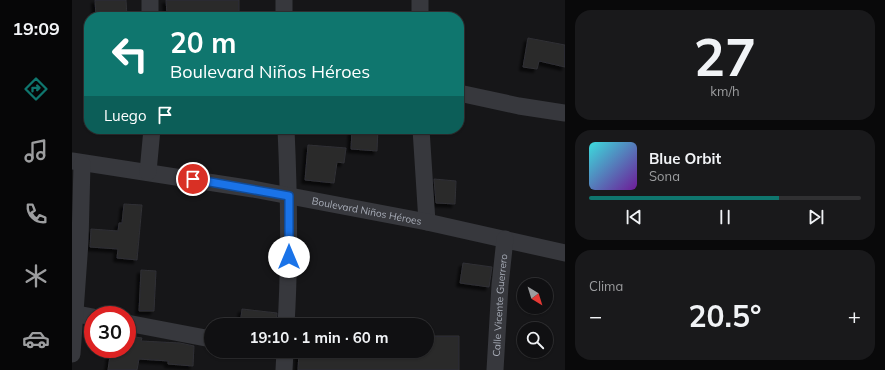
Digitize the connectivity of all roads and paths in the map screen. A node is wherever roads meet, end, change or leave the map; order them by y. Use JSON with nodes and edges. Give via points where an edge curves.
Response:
{"nodes":[{"id":1,"x":150,"y":0,"type":"edge"},
{"id":2,"x":284,"y":0,"type":"edge"},
{"id":3,"x":420,"y":0,"type":"edge"},
{"id":4,"x":150,"y":12,"type":"edge"},
{"id":5,"x":284,"y":12,"type":"edge"},
{"id":6,"x":420,"y":12,"type":"edge"},
{"id":7,"x":464,"y":94,"type":"edge"},
{"id":8,"x":565,"y":114,"type":"edge"},
{"id":9,"x":152,"y":134,"type":"edge"},
{"id":10,"x":286,"y":134,"type":"edge"},
{"id":11,"x":421,"y":134,"type":"edge"},
{"id":12,"x":77,"y":163,"type":"edge"},
{"id":13,"x":148,"y":172,"type":"junction"},
{"id":14,"x":289,"y":196,"type":"junction"},
{"id":15,"x":426,"y":222,"type":"junction"},
{"id":16,"x":505,"y":239,"type":"junction"},
{"id":17,"x":565,"y":253,"type":"edge"},
{"id":18,"x":74,"y":313,"type":"edge"},
{"id":19,"x":84,"y":315,"type":"edge"},
{"id":20,"x":286,"y":318,"type":"edge"},
{"id":21,"x":136,"y":325,"type":"edge"},
{"id":22,"x":204,"y":338,"type":"edge"},
{"id":23,"x":72,"y":354,"type":"edge"},
{"id":24,"x":282,"y":358,"type":"edge"},
{"id":25,"x":284,"y":370,"type":"edge"},
{"id":26,"x":495,"y":370,"type":"edge"}],
"edges":[{"from":1,"to":4,"type":"street"},
{"from":2,"to":5,"type":"street"},
{"from":3,"to":6,"type":"street"},
{"from":7,"to":8,"type":"street"},
{"from":9,"to":13,"type":"street"},
{"from":10,"to":14,"type":"street"},
{"from":11,"to":15,"type":"street"},
{"from":12,"to":13,"type":"street","name":"Boulevard Niños Héroes"},
{"from":12,"to":18,"type":"street","via":[[80,242]]},
{"from":13,"to":14,"type":"street","name":"Boulevard Niños Héroes"},
{"from":14,"to":15,"type":"street","name":"Boulevard Niños Héroes"},
{"from":14,"to":20,"type":"street"},
{"from":15,"to":16,"type":"street","name":"Boulevard Niños Héroes"},
{"from":16,"to":17,"type":"street","name":"Boulevard Niños Héroes"},
{"from":16,"to":26,"type":"street","name":"Calle Vicente Guerrero"},
{"from":18,"to":19,"type":"street"},
{"from":18,"to":23,"type":"street"},
{"from":21,"to":22,"type":"street"},
{"from":24,"to":25,"type":"street"}]}
